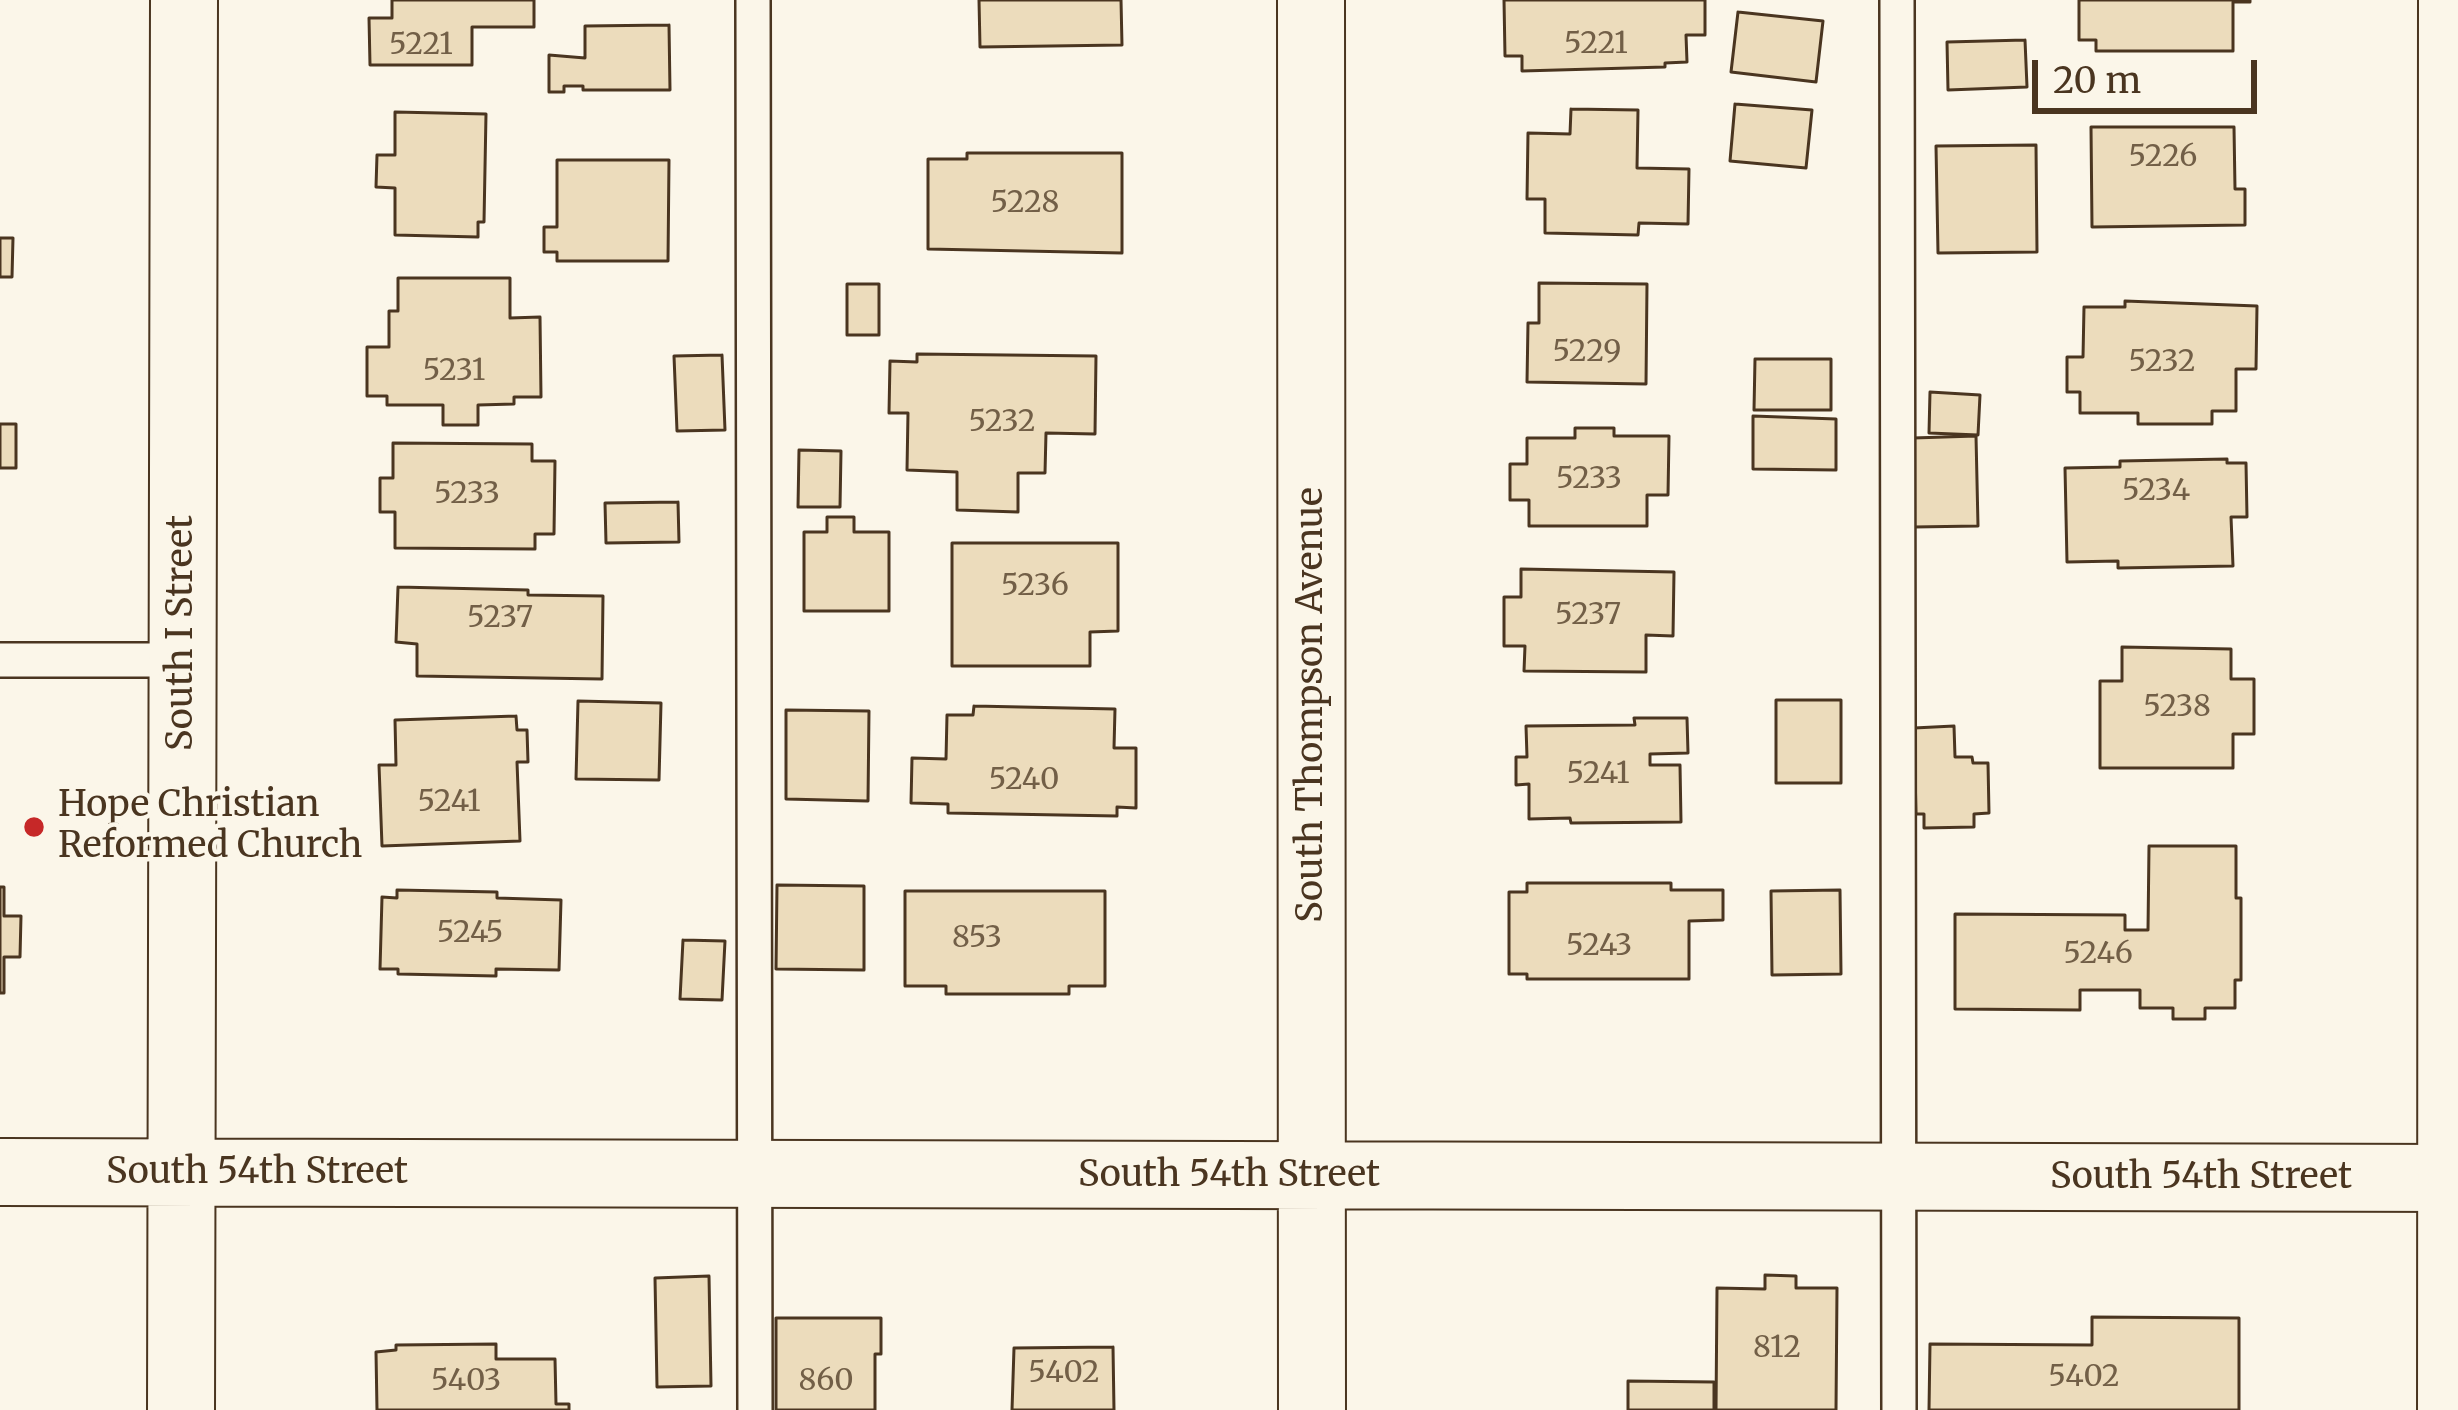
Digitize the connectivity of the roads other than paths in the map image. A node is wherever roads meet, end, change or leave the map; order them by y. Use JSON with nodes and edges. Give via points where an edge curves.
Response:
{"nodes":[{"id":1,"x":184,"y":0,"type":"edge"},
{"id":2,"x":753,"y":0,"type":"edge"},
{"id":3,"x":1311,"y":0,"type":"edge"},
{"id":4,"x":1897,"y":0,"type":"edge"},
{"id":5,"x":2452,"y":0,"type":"edge"},
{"id":6,"x":0,"y":660,"type":"edge"},
{"id":7,"x":182,"y":660,"type":"junction"},
{"id":8,"x":0,"y":1172,"type":"edge"},
{"id":9,"x":182,"y":1172,"type":"junction"},
{"id":10,"x":753,"y":1175,"type":"junction"},
{"id":11,"x":1312,"y":1176,"type":"junction"},
{"id":12,"x":1899,"y":1177,"type":"junction"},
{"id":13,"x":2454,"y":1178,"type":"edge"},
{"id":14,"x":181,"y":1410,"type":"edge"},
{"id":15,"x":755,"y":1410,"type":"edge"},
{"id":16,"x":1312,"y":1410,"type":"edge"},
{"id":17,"x":1899,"y":1410,"type":"edge"},
{"id":18,"x":2451,"y":1410,"type":"edge"}],
"edges":[{"from":1,"to":7,"type":"street","name":"South I Street"},
{"from":2,"to":10,"type":"lane"},
{"from":3,"to":11,"type":"street","name":"South Thompson Avenue"},
{"from":4,"to":12,"type":"lane"},
{"from":5,"to":13,"type":"street"},
{"from":6,"to":7,"type":"lane"},
{"from":7,"to":9,"type":"street","name":"South I Street"},
{"from":8,"to":9,"type":"street","name":"South 54th Street"},
{"from":9,"to":10,"type":"street","name":"South 54th Street"},
{"from":9,"to":14,"type":"street","name":"South I Street"},
{"from":10,"to":11,"type":"street","name":"South 54th Street"},
{"from":10,"to":15,"type":"lane"},
{"from":11,"to":12,"type":"street","name":"South 54th Street"},
{"from":11,"to":16,"type":"street","name":"South Thompson Avenue"},
{"from":12,"to":13,"type":"street","name":"South 54th Street"},
{"from":12,"to":17,"type":"lane"},
{"from":13,"to":18,"type":"street"}]}
